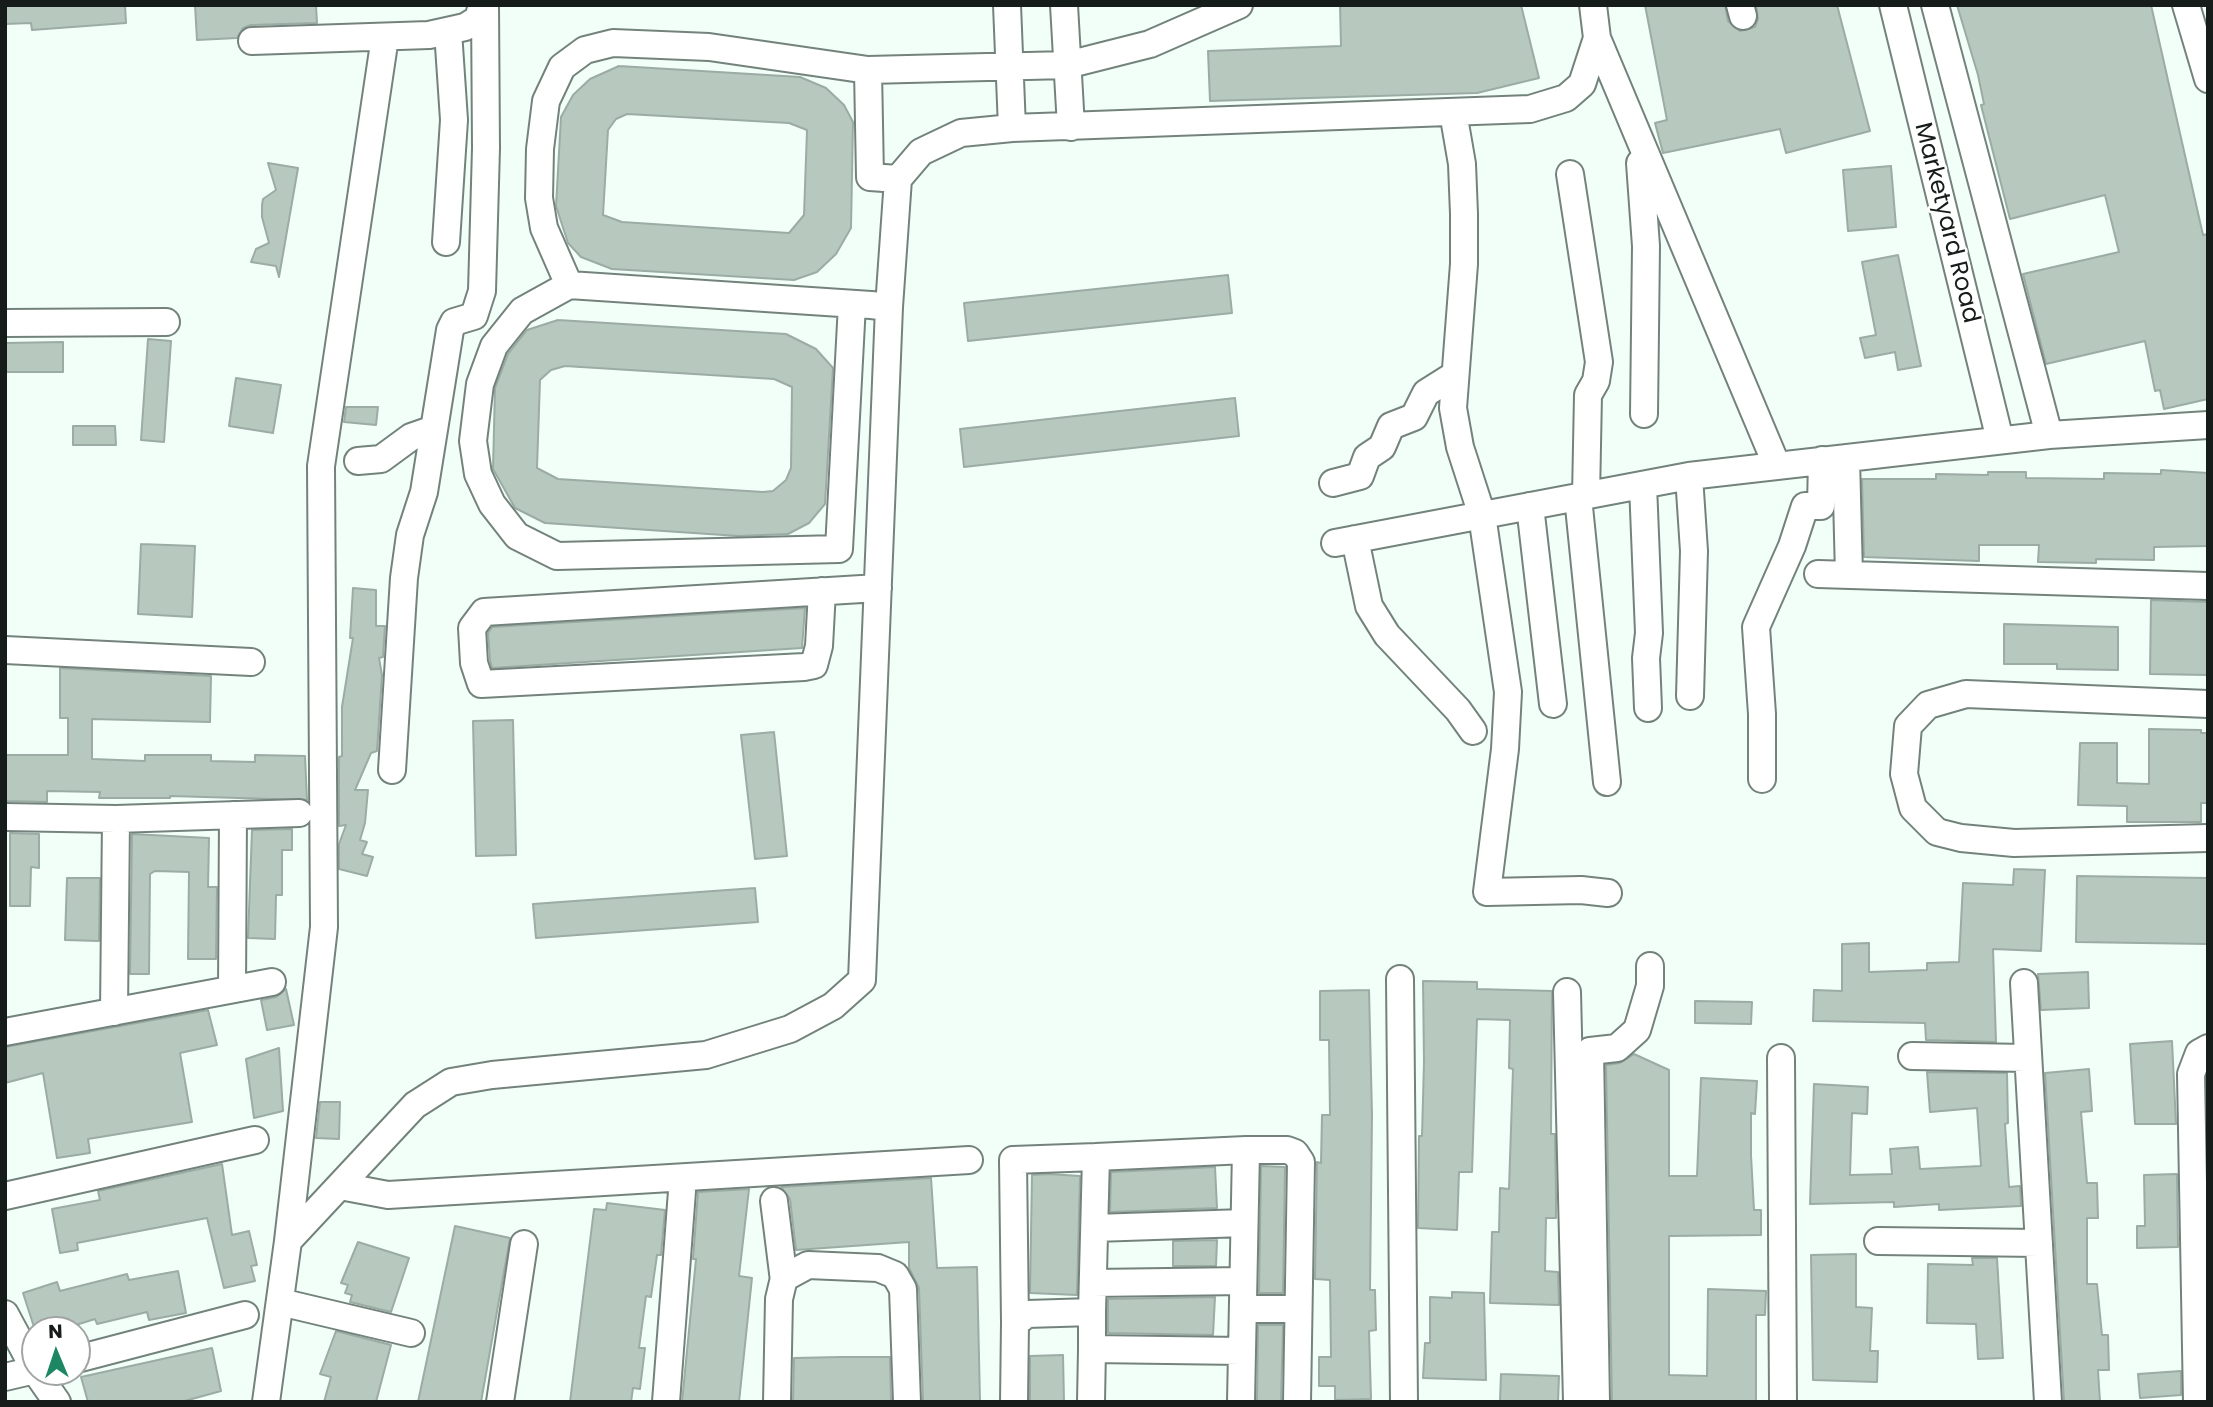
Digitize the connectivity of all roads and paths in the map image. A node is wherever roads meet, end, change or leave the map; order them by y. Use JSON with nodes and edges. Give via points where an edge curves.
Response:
{"nodes":[{"id":1,"x":484,"y":5,"type":"edge"},
{"id":2,"x":1007,"y":5,"type":"edge"},
{"id":3,"x":1064,"y":5,"type":"edge"},
{"id":4,"x":1239,"y":5,"type":"edge"},
{"id":5,"x":1593,"y":5,"type":"edge"},
{"id":6,"x":1893,"y":5,"type":"edge"},
{"id":7,"x":1935,"y":5,"type":"edge"},
{"id":8,"x":2192,"y":7,"type":"edge"},
{"id":9,"x":448,"y":31,"type":"junction"},
{"id":10,"x":385,"y":37,"type":"junction"},
{"id":11,"x":1597,"y":38,"type":"junction"},
{"id":12,"x":252,"y":41,"type":"dead end"},
{"id":13,"x":1067,"y":65,"type":"junction"},
{"id":14,"x":1010,"y":67,"type":"junction"},
{"id":15,"x":868,"y":70,"type":"junction"},
{"id":16,"x":2208,"y":79,"type":"edge"},
{"id":17,"x":1453,"y":112,"type":"junction"},
{"id":18,"x":1071,"y":127,"type":"junction"},
{"id":19,"x":1012,"y":128,"type":"junction"},
{"id":20,"x":1645,"y":156,"type":"junction"},
{"id":21,"x":1570,"y":174,"type":"dead end"},
{"id":22,"x":898,"y":178,"type":"junction"},
{"id":23,"x":446,"y":242,"type":"dead end"},
{"id":24,"x":569,"y":285,"type":"junction"},
{"id":25,"x":852,"y":304,"type":"junction"},
{"id":26,"x":889,"y":307,"type":"junction"},
{"id":27,"x":166,"y":321,"type":"dead end"},
{"id":28,"x":5,"y":323,"type":"edge"},
{"id":29,"x":1453,"y":376,"type":"junction"},
{"id":30,"x":1644,"y":414,"type":"dead end"},
{"id":31,"x":2208,"y":425,"type":"edge"},
{"id":32,"x":434,"y":429,"type":"junction"},
{"id":33,"x":2049,"y":435,"type":"junction"},
{"id":34,"x":2000,"y":440,"type":"junction"},
{"id":35,"x":1834,"y":459,"type":"junction"},
{"id":36,"x":358,"y":461,"type":"dead end"},
{"id":37,"x":1777,"y":466,"type":"junction"},
{"id":38,"x":1689,"y":476,"type":"junction"},
{"id":39,"x":1333,"y":483,"type":"dead end"},
{"id":40,"x":1643,"y":485,"type":"junction"},
{"id":41,"x":1582,"y":496,"type":"junction"},
{"id":42,"x":1530,"y":506,"type":"junction"},
{"id":43,"x":1482,"y":515,"type":"junction"},
{"id":44,"x":1818,"y":574,"type":"dead end"},
{"id":45,"x":1849,"y":575,"type":"junction"},
{"id":46,"x":2208,"y":586,"type":"edge"},
{"id":47,"x":878,"y":588,"type":"junction"},
{"id":48,"x":822,"y":591,"type":"junction"},
{"id":49,"x":5,"y":650,"type":"edge"},
{"id":50,"x":251,"y":662,"type":"dead end"},
{"id":51,"x":1690,"y":696,"type":"dead end"},
{"id":52,"x":1553,"y":704,"type":"dead end"},
{"id":53,"x":2208,"y":704,"type":"edge"},
{"id":54,"x":1648,"y":708,"type":"dead end"},
{"id":55,"x":1473,"y":731,"type":"dead end"},
{"id":56,"x":392,"y":770,"type":"dead end"},
{"id":57,"x":1762,"y":779,"type":"dead end"},
{"id":58,"x":1607,"y":782,"type":"dead end"},
{"id":59,"x":299,"y":813,"type":"dead end"},
{"id":60,"x":233,"y":815,"type":"junction"},
{"id":61,"x":5,"y":817,"type":"edge"},
{"id":62,"x":116,"y":819,"type":"junction"},
{"id":63,"x":2208,"y":838,"type":"edge"},
{"id":64,"x":1608,"y":893,"type":"dead end"},
{"id":65,"x":1650,"y":966,"type":"dead end"},
{"id":66,"x":1400,"y":979,"type":"dead end"},
{"id":67,"x":272,"y":982,"type":"dead end"},
{"id":68,"x":2024,"y":984,"type":"dead end"},
{"id":69,"x":232,"y":989,"type":"junction"},
{"id":70,"x":1567,"y":992,"type":"dead end"},
{"id":71,"x":114,"y":1012,"type":"junction"},
{"id":72,"x":5,"y":1032,"type":"edge"},
{"id":73,"x":2208,"y":1048,"type":"edge"},
{"id":74,"x":1912,"y":1056,"type":"dead end"},
{"id":75,"x":1781,"y":1058,"type":"dead end"},
{"id":76,"x":2027,"y":1058,"type":"junction"},
{"id":77,"x":255,"y":1140,"type":"dead end"},
{"id":78,"x":1245,"y":1150,"type":"junction"},
{"id":79,"x":1096,"y":1157,"type":"junction"},
{"id":80,"x":969,"y":1160,"type":"dead end"},
{"id":81,"x":683,"y":1178,"type":"junction"},
{"id":82,"x":340,"y":1186,"type":"junction"},
{"id":83,"x":5,"y":1196,"type":"edge"},
{"id":84,"x":774,"y":1202,"type":"dead end"},
{"id":85,"x":1244,"y":1223,"type":"junction"},
{"id":86,"x":1095,"y":1228,"type":"junction"},
{"id":87,"x":288,"y":1241,"type":"junction"},
{"id":88,"x":1878,"y":1241,"type":"dead end"},
{"id":89,"x":2039,"y":1243,"type":"junction"},
{"id":90,"x":524,"y":1244,"type":"dead end"},
{"id":91,"x":783,"y":1281,"type":"junction"},
{"id":92,"x":1243,"y":1281,"type":"junction"},
{"id":93,"x":1093,"y":1283,"type":"junction"},
{"id":94,"x":280,"y":1302,"type":"junction"},
{"id":95,"x":1243,"y":1309,"type":"junction"},
{"id":96,"x":1298,"y":1309,"type":"junction"},
{"id":97,"x":1092,"y":1312,"type":"junction"},
{"id":98,"x":5,"y":1314,"type":"edge"},
{"id":99,"x":245,"y":1315,"type":"dead end"},
{"id":100,"x":1015,"y":1323,"type":"junction"},
{"id":101,"x":411,"y":1333,"type":"dead end"},
{"id":102,"x":21,"y":1344,"type":"edge"},
{"id":103,"x":1092,"y":1349,"type":"junction"},
{"id":104,"x":1242,"y":1350,"type":"junction"},
{"id":105,"x":91,"y":1355,"type":"edge"},
{"id":106,"x":46,"y":1386,"type":"edge"},
{"id":107,"x":57,"y":1402,"type":"edge"},
{"id":108,"x":266,"y":1402,"type":"edge"},
{"id":109,"x":500,"y":1402,"type":"edge"},
{"id":110,"x":666,"y":1402,"type":"edge"},
{"id":111,"x":777,"y":1402,"type":"edge"},
{"id":112,"x":907,"y":1402,"type":"edge"},
{"id":113,"x":1014,"y":1402,"type":"edge"},
{"id":114,"x":1091,"y":1402,"type":"edge"},
{"id":115,"x":1241,"y":1402,"type":"edge"},
{"id":116,"x":1297,"y":1402,"type":"edge"},
{"id":117,"x":1404,"y":1402,"type":"edge"},
{"id":118,"x":1577,"y":1402,"type":"edge"},
{"id":119,"x":1597,"y":1402,"type":"edge"},
{"id":120,"x":1783,"y":1402,"type":"edge"},
{"id":121,"x":2048,"y":1402,"type":"edge"},
{"id":122,"x":2197,"y":1402,"type":"edge"}],
"edges":[{"from":1,"to":9,"type":"street","via":[[478,19]]},
{"from":1,"to":32,"type":"street","via":[[482,291],[474,316],[454,322],[450,330]]},
{"from":2,"to":14,"type":"street"},
{"from":3,"to":13,"type":"street"},
{"from":4,"to":13,"type":"street","via":[[1150,44]]},
{"from":5,"to":11,"type":"street"},
{"from":6,"to":34,"type":"street","name":"Marketyard Road"},
{"from":7,"to":33,"type":"street","name":"Marketyard Road"},
{"from":8,"to":16,"type":"street"},
{"from":9,"to":10,"type":"street"},
{"from":9,"to":23,"type":"street","via":[[454,120]]},
{"from":10,"to":12,"type":"street"},
{"from":10,"to":87,"type":"street","via":[[321,466],[324,927]]},
{"from":11,"to":17,"type":"street","via":[[1582,84],[1566,98],[1530,108]]},
{"from":11,"to":20,"type":"street"},
{"from":13,"to":14,"type":"street"},
{"from":13,"to":18,"type":"street"},
{"from":14,"to":15,"type":"street"},
{"from":14,"to":19,"type":"street"},
{"from":15,"to":22,"type":"street","via":[[870,177]]},
{"from":15,"to":24,"type":"street","via":[[709,47],[613,43],[585,50],[562,67],[546,101],[540,149],[544,228]]},
{"from":17,"to":18,"type":"street"},
{"from":17,"to":29,"type":"street","via":[[1462,164],[1464,264]]},
{"from":18,"to":19,"type":"street"},
{"from":19,"to":22,"type":"street","via":[[961,133],[921,152]]},
{"from":20,"to":30,"type":"street","via":[[1640,164],[1646,246]]},
{"from":20,"to":37,"type":"street"},
{"from":21,"to":41,"type":"street","via":[[1599,362],[1588,396]]},
{"from":22,"to":26,"type":"street"},
{"from":24,"to":25,"type":"street"},
{"from":24,"to":25,"type":"street","via":[[522,311],[494,346],[480,384],[473,440],[478,474],[492,504],[517,536],[557,556],[839,549]]},
{"from":25,"to":26,"type":"street"},
{"from":26,"to":47,"type":"street"},
{"from":27,"to":28,"type":"street"},
{"from":29,"to":39,"type":"street","via":[[1426,393],[1414,417],[1391,426],[1382,447],[1367,457],[1360,476]]},
{"from":29,"to":43,"type":"street","via":[[1460,447]]},
{"from":31,"to":33,"type":"street"},
{"from":32,"to":36,"type":"street","via":[[411,437],[381,459]]},
{"from":32,"to":56,"type":"street","via":[[404,578]]},
{"from":33,"to":34,"type":"street"},
{"from":34,"to":35,"type":"street"},
{"from":35,"to":37,"type":"street"},
{"from":35,"to":45,"type":"street"},
{"from":35,"to":57,"type":"street","via":[[1821,506],[1805,506],[1756,627]]},
{"from":37,"to":38,"type":"street"},
{"from":38,"to":40,"type":"street"},
{"from":38,"to":51,"type":"street","via":[[1694,551]]},
{"from":40,"to":41,"type":"street"},
{"from":40,"to":54,"type":"street"},
{"from":41,"to":42,"type":"street"},
{"from":41,"to":58,"type":"street"},
{"from":42,"to":43,"type":"street"},
{"from":42,"to":52,"type":"street"},
{"from":43,"to":55,"type":"street","via":[[1345,541],[1368,606],[1387,635]]},
{"from":43,"to":64,"type":"street","via":[[1508,692],[1487,892]]},
{"from":44,"to":45,"type":"street"},
{"from":45,"to":46,"type":"street"},
{"from":47,"to":48,"type":"street"},
{"from":47,"to":82,"type":"street","via":[[862,980],[833,1006],[790,1029],[705,1055],[451,1082],[415,1105]]},
{"from":48,"to":48,"type":"street","via":[[484,612],[472,628],[474,663],[481,684],[814,665],[820,646]]},
{"from":49,"to":50,"type":"street"},
{"from":53,"to":63,"type":"street","via":[[1966,694],[1928,705],[1908,726],[1904,774],[1913,808],[1937,832],[1961,838],[2014,843]]},
{"from":59,"to":60,"type":"street"},
{"from":60,"to":62,"type":"street"},
{"from":60,"to":69,"type":"street"},
{"from":61,"to":62,"type":"street"},
{"from":62,"to":71,"type":"street"},
{"from":65,"to":119,"type":"street","via":[[1650,986],[1637,1030],[1617,1048],[1590,1051]]},
{"from":66,"to":117,"type":"street"},
{"from":67,"to":69,"type":"street"},
{"from":68,"to":76,"type":"street"},
{"from":69,"to":71,"type":"street"},
{"from":70,"to":118,"type":"street"},
{"from":71,"to":72,"type":"street"},
{"from":73,"to":122,"type":"street","via":[[2199,1053],[2191,1074]]},
{"from":74,"to":76,"type":"street"},
{"from":75,"to":120,"type":"street"},
{"from":76,"to":89,"type":"street"},
{"from":77,"to":83,"type":"street"},
{"from":78,"to":79,"type":"street"},
{"from":78,"to":85,"type":"street"},
{"from":78,"to":96,"type":"street","via":[[1287,1150],[1296,1153],[1301,1162]]},
{"from":79,"to":86,"type":"street"},
{"from":79,"to":100,"type":"street","via":[[1013,1160]]},
{"from":80,"to":81,"type":"street"},
{"from":81,"to":82,"type":"street","via":[[388,1195]]},
{"from":81,"to":110,"type":"street"},
{"from":82,"to":87,"type":"street"},
{"from":84,"to":91,"type":"street"},
{"from":85,"to":86,"type":"street"},
{"from":85,"to":92,"type":"street"},
{"from":86,"to":93,"type":"street"},
{"from":87,"to":94,"type":"street"},
{"from":88,"to":89,"type":"street"},
{"from":89,"to":121,"type":"street"},
{"from":90,"to":109,"type":"street"},
{"from":91,"to":111,"type":"street"},
{"from":91,"to":112,"type":"street","via":[[808,1265],[878,1268],[895,1275],[904,1289]]},
{"from":92,"to":93,"type":"street"},
{"from":92,"to":95,"type":"street"},
{"from":93,"to":97,"type":"street"},
{"from":94,"to":101,"type":"street"},
{"from":94,"to":108,"type":"street"},
{"from":95,"to":96,"type":"street"},
{"from":95,"to":104,"type":"street"},
{"from":96,"to":116,"type":"street"},
{"from":97,"to":100,"type":"street","via":[[1027,1314]]},
{"from":97,"to":103,"type":"street"},
{"from":98,"to":102,"type":"street"},
{"from":99,"to":105,"type":"street"},
{"from":100,"to":113,"type":"street"},
{"from":103,"to":104,"type":"street"},
{"from":103,"to":114,"type":"street"},
{"from":104,"to":115,"type":"street"},
{"from":106,"to":107,"type":"street"}]}
